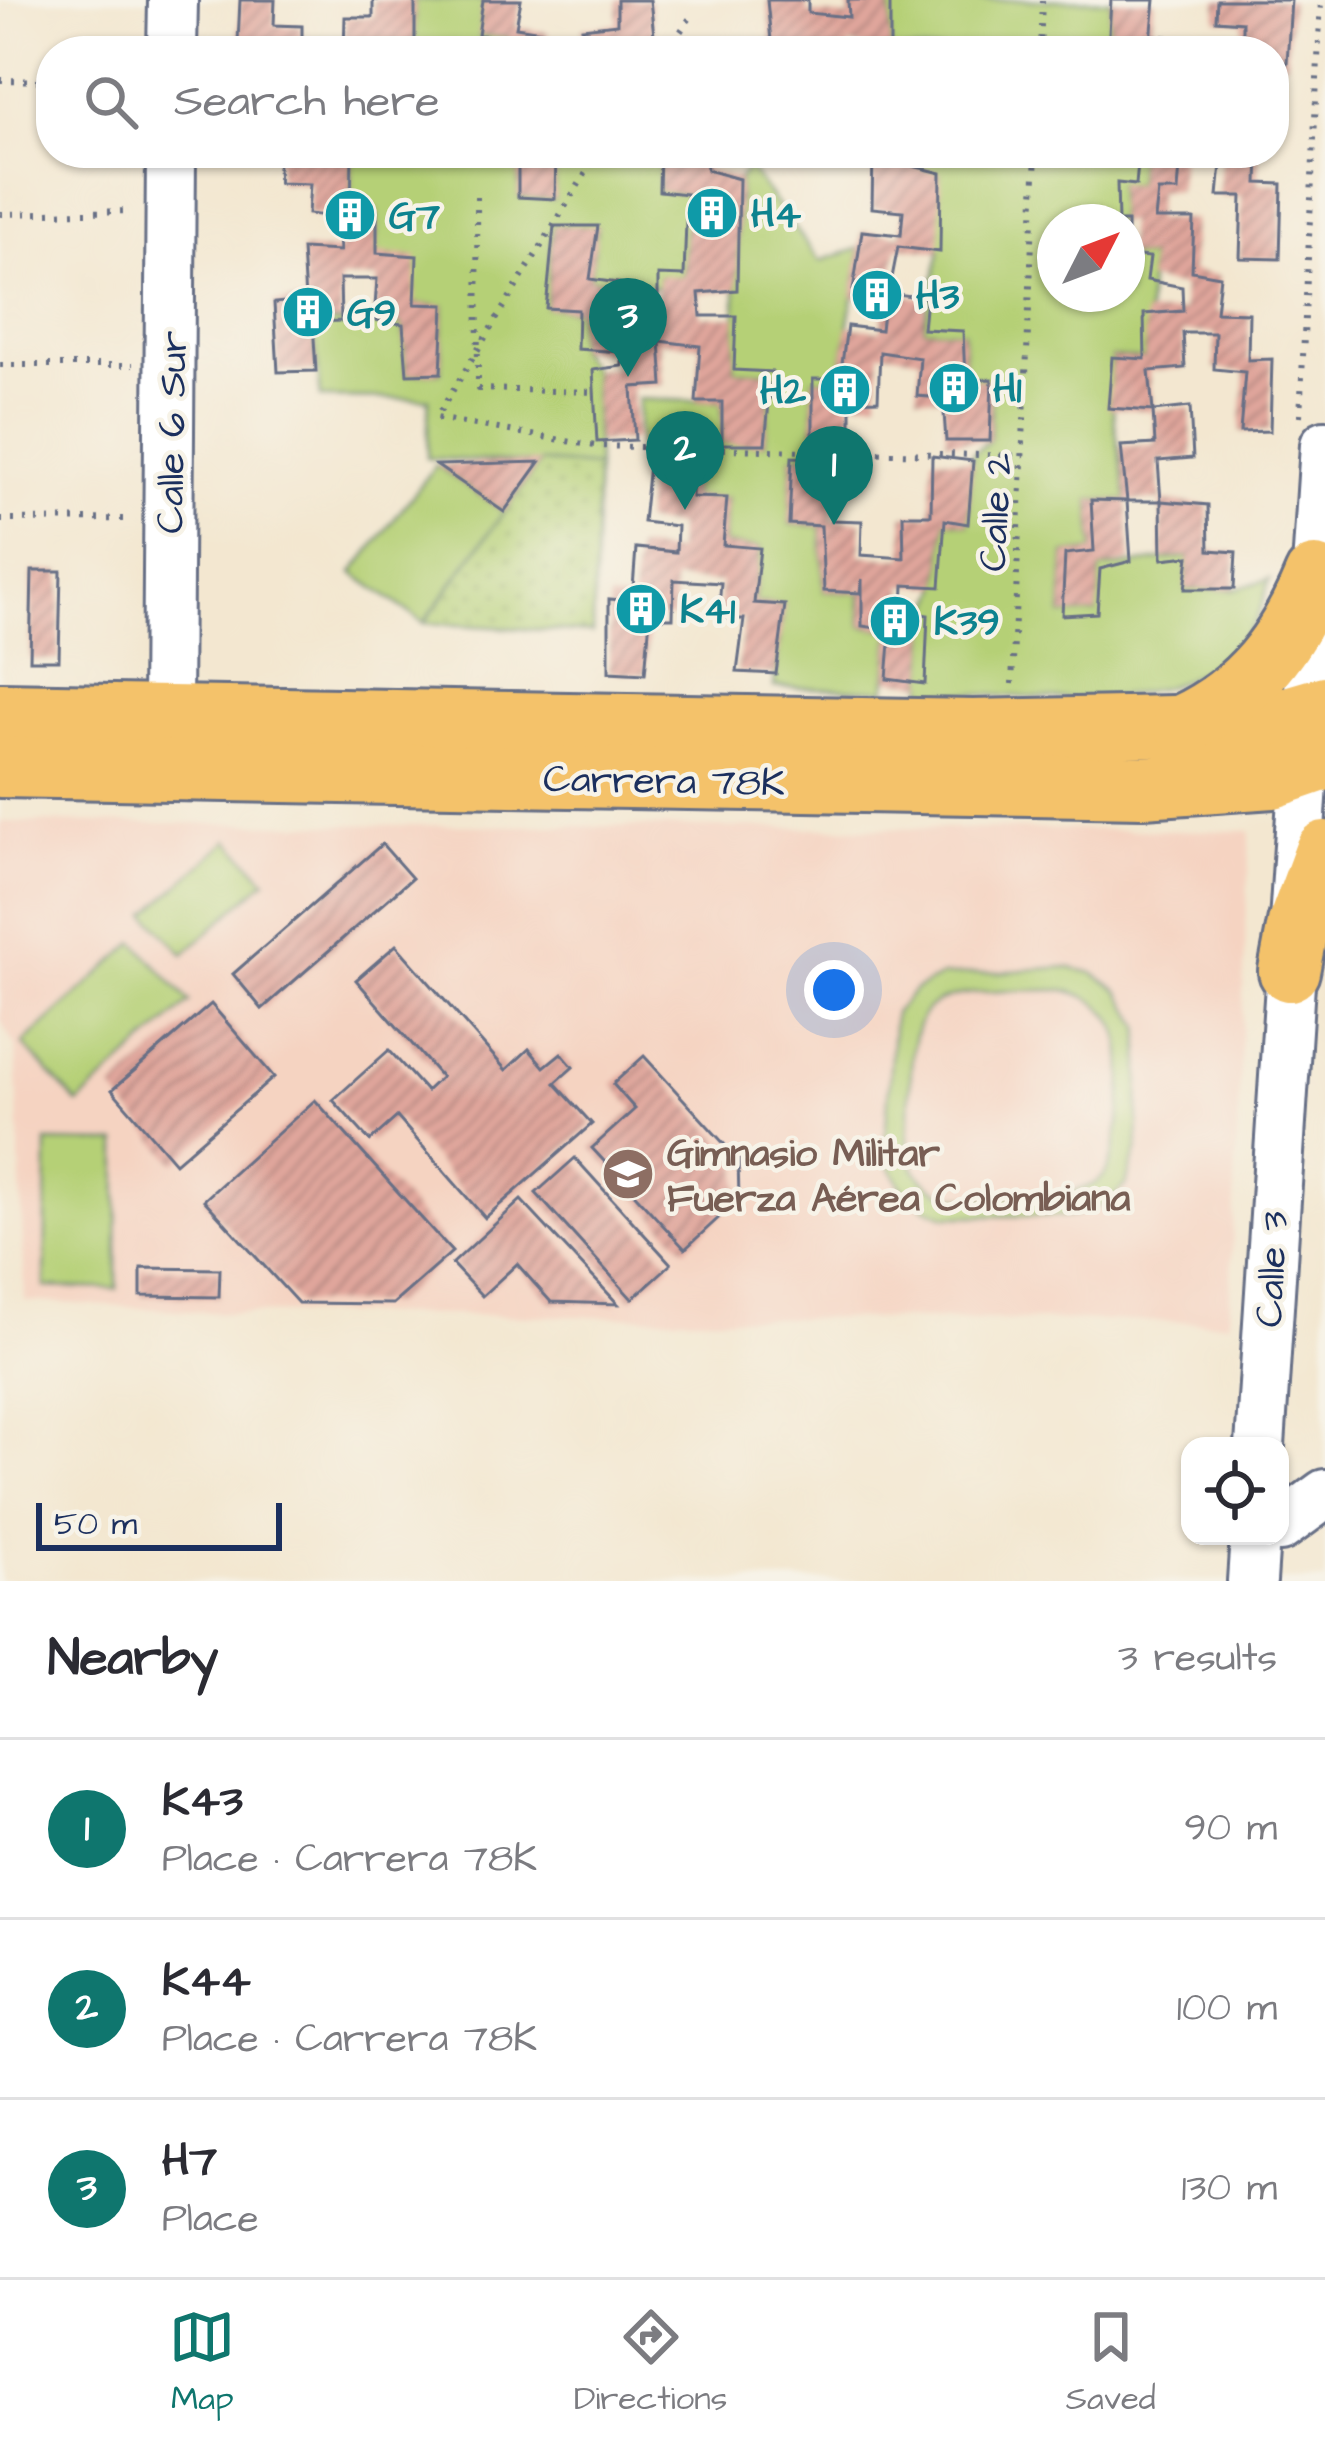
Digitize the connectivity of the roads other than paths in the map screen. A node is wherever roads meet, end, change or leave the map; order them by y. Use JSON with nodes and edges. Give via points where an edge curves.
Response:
{"nodes":[{"id":1,"x":173,"y":0,"type":"edge"},
{"id":2,"x":172,"y":36,"type":"edge"},
{"id":3,"x":172,"y":168,"type":"edge"},
{"id":4,"x":1312,"y":434,"type":"edge"},
{"id":5,"x":1315,"y":576,"type":"junction"},
{"id":6,"x":167,"y":712,"type":"junction"},
{"id":7,"x":0,"y":713,"type":"edge"},
{"id":8,"x":1177,"y":727,"type":"junction"},
{"id":9,"x":1314,"y":736,"type":"edge"},
{"id":10,"x":0,"y":767,"type":"edge"},
{"id":11,"x":1325,"y":851,"type":"edge"},
{"id":12,"x":1289,"y":971,"type":"junction"},
{"id":13,"x":1261,"y":1437,"type":"edge"},
{"id":14,"x":1325,"y":1494,"type":"edge"},
{"id":15,"x":1289,"y":1523,"type":"edge"}],
"edges":[{"from":1,"to":2,"type":"street"},
{"from":3,"to":6,"type":"street","name":"Calle 6 Sur"},
{"from":4,"to":5,"type":"street","name":"Calle 3"},
{"from":5,"to":8,"type":"main road","via":[[1263,667]]},
{"from":5,"to":9,"type":"street","name":"Calle 3"},
{"from":6,"to":7,"type":"main road","name":"Carrera 78K"},
{"from":6,"to":8,"type":"main road","name":"Carrera 78K"},
{"from":8,"to":9,"type":"main road","name":"Carrera 78K","via":[[1277,720]]},
{"from":9,"to":10,"type":"main road","name":"Carrera 78K","via":[[1273,778],[1143,787]]},
{"from":9,"to":12,"type":"street","name":"Calle 3"},
{"from":11,"to":12,"type":"main road"},
{"from":12,"to":13,"type":"street","name":"Calle 3"},
{"from":14,"to":15,"type":"street"}]}
